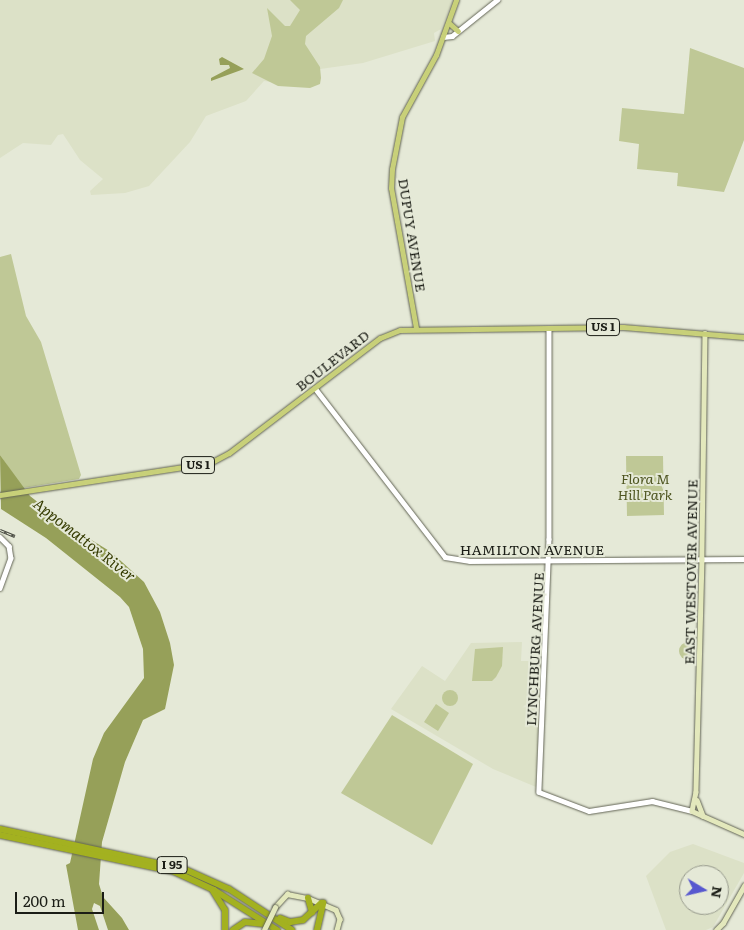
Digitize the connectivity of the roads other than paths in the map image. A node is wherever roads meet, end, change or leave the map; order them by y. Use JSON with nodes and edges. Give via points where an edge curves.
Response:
{"nodes":[{"id":1,"x":456,"y":0,"type":"edge"},
{"id":2,"x":497,"y":0,"type":"edge"},
{"id":3,"x":449,"y":23,"type":"junction"},
{"id":4,"x":458,"y":30,"type":"junction"},
{"id":5,"x":443,"y":37,"type":"junction"},
{"id":6,"x":416,"y":328,"type":"junction"},
{"id":7,"x":549,"y":328,"type":"junction"},
{"id":8,"x":705,"y":333,"type":"junction"},
{"id":9,"x":744,"y":337,"type":"edge"},
{"id":10,"x":315,"y":388,"type":"junction"},
{"id":11,"x":0,"y":495,"type":"edge"},
{"id":12,"x":0,"y":537,"type":"edge"},
{"id":13,"x":702,"y":559,"type":"junction"},
{"id":14,"x":744,"y":559,"type":"edge"},
{"id":15,"x":549,"y":560,"type":"junction"},
{"id":16,"x":0,"y":588,"type":"edge"},
{"id":17,"x":696,"y":792,"type":"junction"},
{"id":18,"x":692,"y":811,"type":"junction"},
{"id":19,"x":704,"y":816,"type":"junction"},
{"id":20,"x":0,"y":829,"type":"edge"},
{"id":21,"x":744,"y":834,"type":"edge"},
{"id":22,"x":0,"y":835,"type":"edge"},
{"id":23,"x":55,"y":844,"type":"junction"},
{"id":24,"x":112,"y":855,"type":"junction"},
{"id":25,"x":744,"y":886,"type":"edge"},
{"id":26,"x":210,"y":888,"type":"junction"},
{"id":27,"x":308,"y":898,"type":"junction"},
{"id":28,"x":322,"y":903,"type":"junction"},
{"id":29,"x":263,"y":911,"type":"junction"},
{"id":30,"x":312,"y":912,"type":"junction"},
{"id":31,"x":270,"y":925,"type":"junction"},
{"id":32,"x":224,"y":930,"type":"edge"},
{"id":33,"x":233,"y":930,"type":"edge"},
{"id":34,"x":264,"y":930,"type":"edge"},
{"id":35,"x":277,"y":930,"type":"edge"},
{"id":36,"x":292,"y":930,"type":"edge"},
{"id":37,"x":318,"y":930,"type":"edge"},
{"id":38,"x":338,"y":930,"type":"edge"},
{"id":39,"x":716,"y":930,"type":"edge"}],
"edges":[{"from":1,"to":3,"type":"main road","name":"DUPUY AVENUE"},
{"from":2,"to":4,"type":"street"},
{"from":3,"to":4,"type":"main road"},
{"from":3,"to":5,"type":"main road","name":"DUPUY AVENUE"},
{"from":4,"to":5,"type":"street"},
{"from":5,"to":6,"type":"main road","name":"DUPUY AVENUE","via":[[403,113],[391,173],[392,195]]},
{"from":6,"to":7,"type":"main road","name":"BOULEVARD","number":"US 1"},
{"from":6,"to":10,"type":"main road","name":"BOULEVARD","number":"US 1","via":[[383,336]]},
{"from":7,"to":8,"type":"main road","name":"BOULEVARD","number":"US 1","via":[[622,327]]},
{"from":7,"to":15,"type":"street","name":"LYNCHBURG AVENUE"},
{"from":8,"to":9,"type":"main road","name":"BOULEVARD","number":"US 1"},
{"from":8,"to":13,"type":"main road","name":"EAST WESTOVER AVENUE"},
{"from":10,"to":11,"type":"main road","name":"BOULEVARD","number":"US 1","via":[[230,452],[210,463]]},
{"from":10,"to":15,"type":"street","name":"HAMILTON AVENUE","via":[[441,554],[458,560]]},
{"from":12,"to":16,"type":"street","via":[[11,554]]},
{"from":13,"to":14,"type":"street","name":"HAMILTON AVENUE"},
{"from":13,"to":15,"type":"street","name":"HAMILTON AVENUE"},
{"from":13,"to":17,"type":"main road","name":"EAST WESTOVER AVENUE"},
{"from":15,"to":18,"type":"street","name":"LYNCHBURG AVENUE","via":[[538,792],[586,811],[652,801]]},
{"from":17,"to":18,"type":"main road","name":"EAST WESTOVER AVENUE"},
{"from":17,"to":19,"type":"main road","via":[[698,808]]},
{"from":18,"to":19,"type":"main road"},
{"from":19,"to":21,"type":"main road"},
{"from":20,"to":23,"type":"highway","number":"I 95"},
{"from":22,"to":23,"type":"highway","number":"I 95"},
{"from":23,"to":24,"type":"highway","number":"I 95"},
{"from":24,"to":26,"type":"highway","number":"I 95","via":[[166,869]]},
{"from":24,"to":29,"type":"highway","number":"I 95","via":[[194,872]]},
{"from":25,"to":39,"type":"main road"},
{"from":26,"to":31,"type":"highway","number":"I 95"},
{"from":26,"to":32,"type":"highway","via":[[225,910]]},
{"from":27,"to":28,"type":"main road"},
{"from":27,"to":30,"type":"highway"},
{"from":27,"to":34,"type":"main road","bridge":true,"via":[[287,894],[275,907]]},
{"from":28,"to":30,"type":"highway"},
{"from":28,"to":37,"type":"highway"},
{"from":28,"to":38,"type":"main road","via":[[338,913]]},
{"from":29,"to":30,"type":"highway","via":[[294,922],[305,919]]},
{"from":29,"to":36,"type":"highway","number":"I 95"},
{"from":31,"to":33,"type":"highway","via":[[248,921]]},
{"from":31,"to":35,"type":"highway","number":"I 95"}]}
